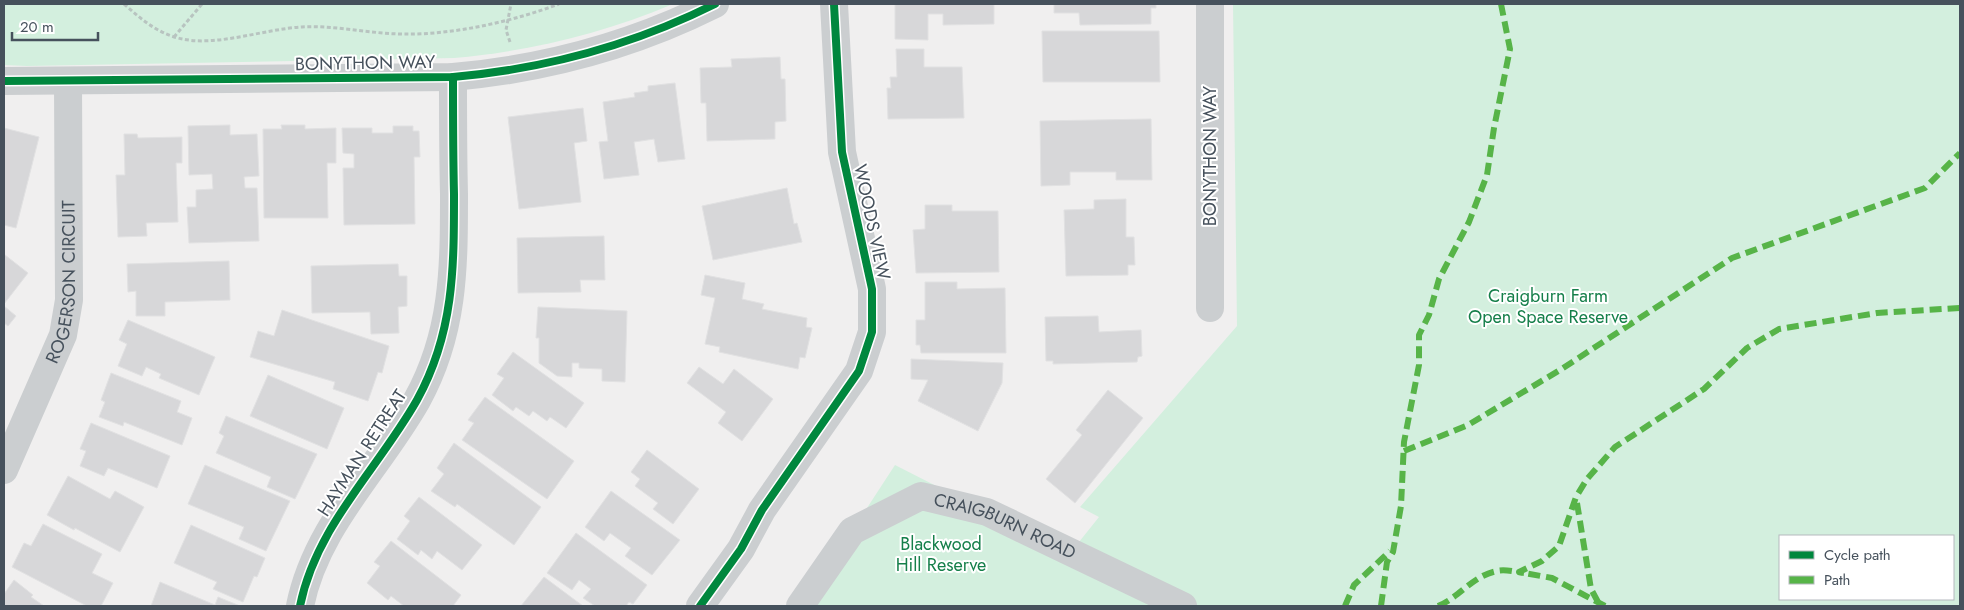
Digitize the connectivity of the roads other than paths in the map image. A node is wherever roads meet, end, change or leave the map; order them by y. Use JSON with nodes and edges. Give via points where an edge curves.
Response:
{"nodes":[{"id":1,"x":715,"y":4,"type":"edge"},
{"id":2,"x":834,"y":4,"type":"edge"},
{"id":3,"x":1210,"y":4,"type":"edge"},
{"id":4,"x":453,"y":76,"type":"junction"},
{"id":5,"x":4,"y":81,"type":"edge"},
{"id":6,"x":68,"y":82,"type":"junction"},
{"id":7,"x":1210,"y":308,"type":"dead end"},
{"id":8,"x":4,"y":470,"type":"edge"},
{"id":9,"x":300,"y":606,"type":"edge"},
{"id":10,"x":700,"y":606,"type":"edge"},
{"id":11,"x":800,"y":606,"type":"edge"},
{"id":12,"x":1183,"y":606,"type":"edge"}],
"edges":[{"from":1,"to":4,"type":"street","name":"BONYTHON WAY","via":[[604,49],[517,69]]},
{"from":2,"to":10,"type":"street","name":"WOODS VIEW","via":[[842,152],[872,289],[872,332],[859,371]]},
{"from":3,"to":7,"type":"street","name":"BONYTHON WAY"},
{"from":4,"to":6,"type":"street","name":"BONYTHON WAY"},
{"from":4,"to":9,"type":"street","name":"HAYMAN RETREAT","via":[[454,258],[452,294],[442,335],[433,366],[402,425],[336,518],[310,571]]},
{"from":5,"to":6,"type":"street","name":"BONYTHON WAY"},
{"from":6,"to":8,"type":"street","name":"ROGERSON CIRCUIT","via":[[69,300],[63,335]]},
{"from":11,"to":12,"type":"street","name":"CRAIGBURN ROAD","via":[[852,531],[921,496],[987,512]]}]}
